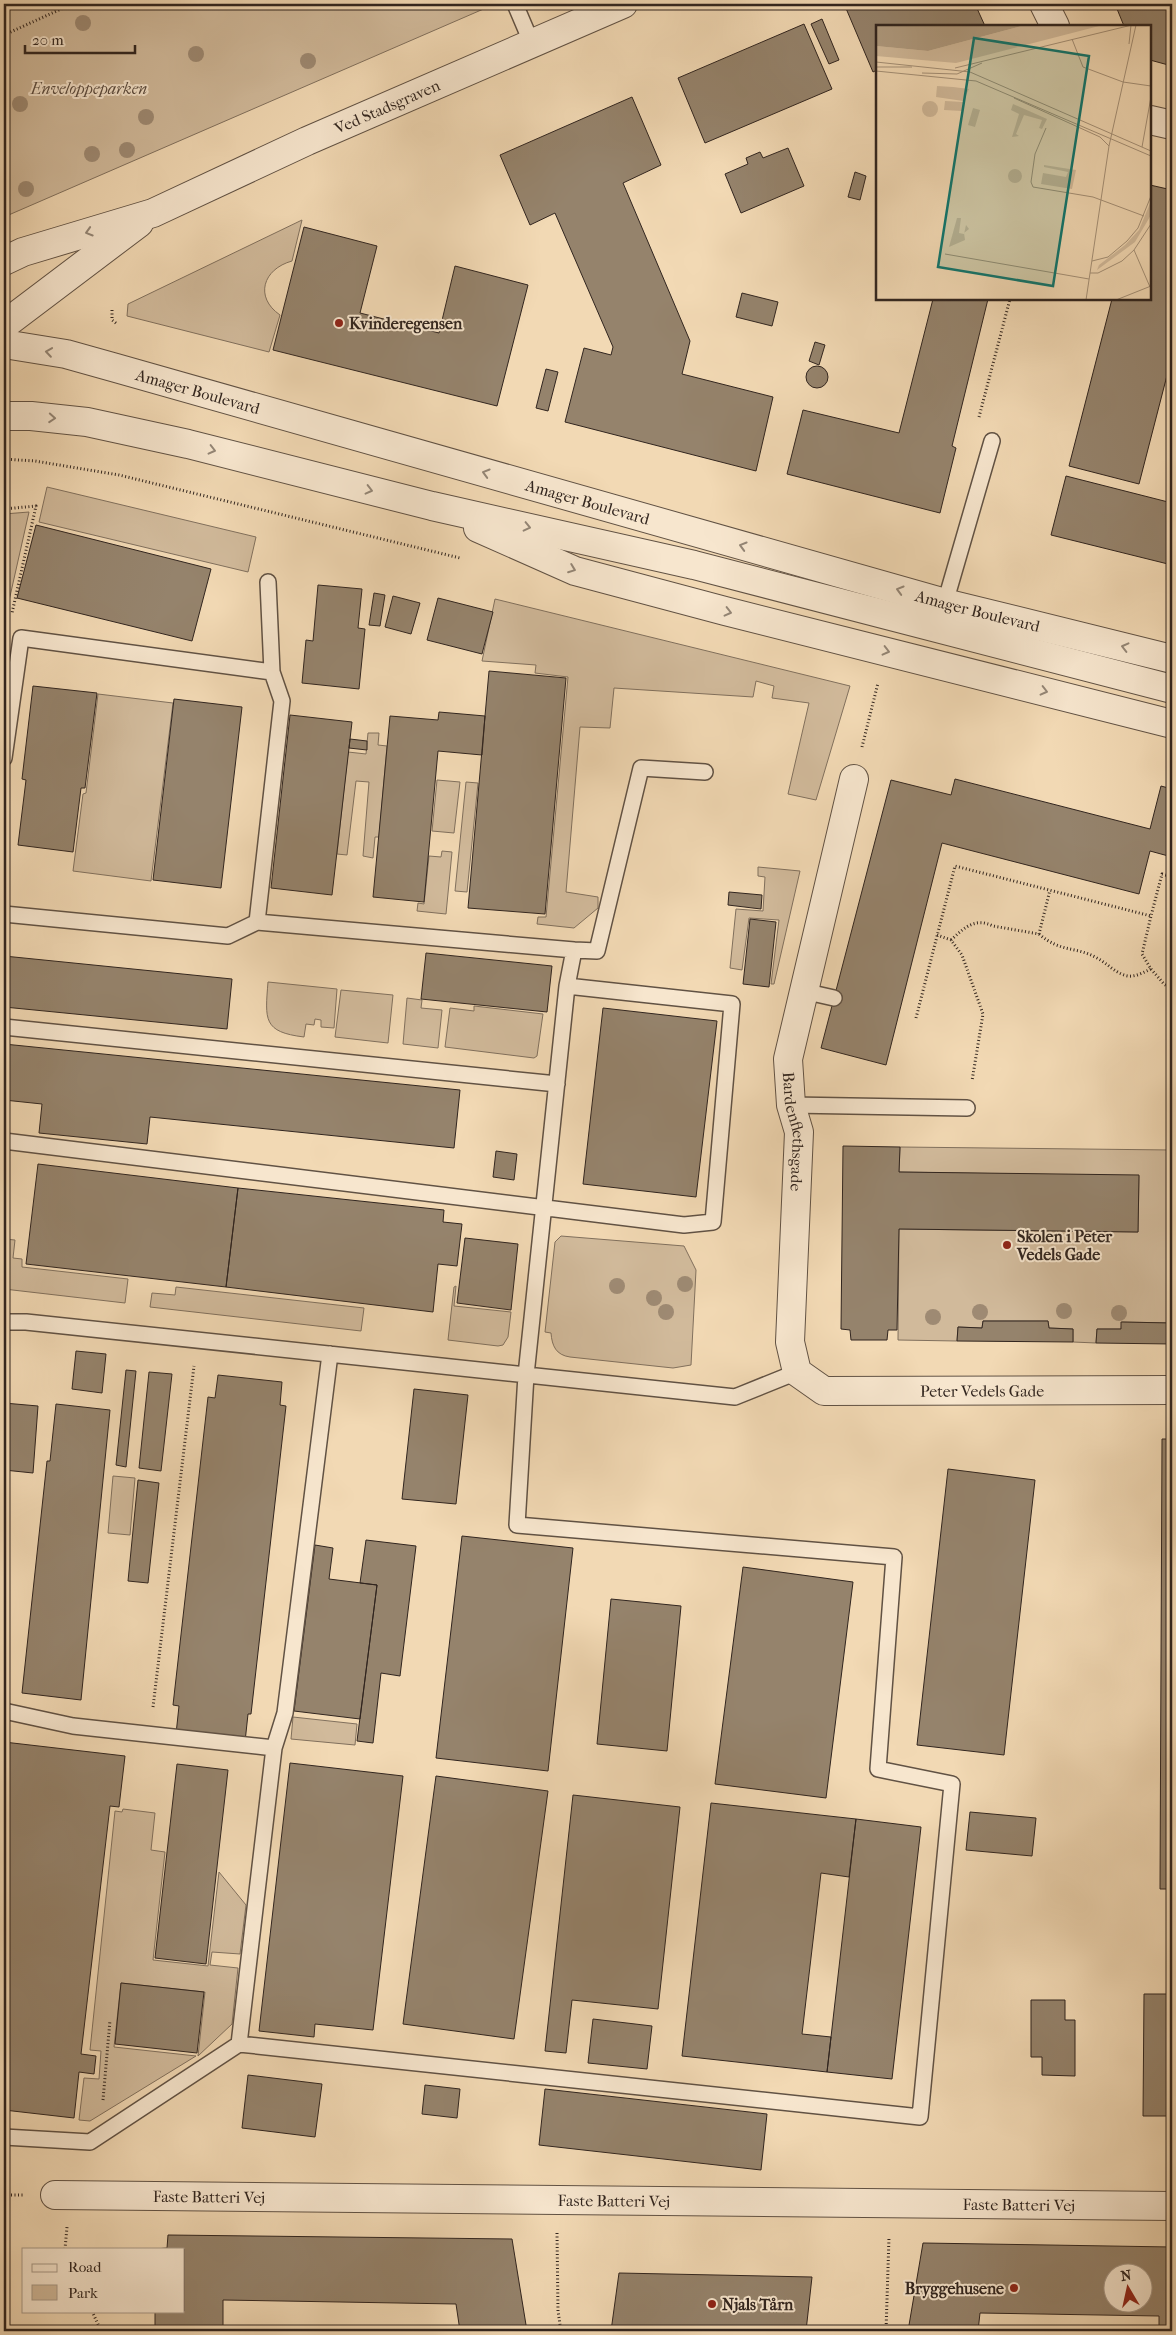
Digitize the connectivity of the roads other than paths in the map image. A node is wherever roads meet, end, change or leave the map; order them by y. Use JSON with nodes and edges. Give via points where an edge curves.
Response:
{"nodes":[{"id":1,"x":515,"y":4,"type":"edge"},
{"id":2,"x":623,"y":4,"type":"edge"},
{"id":3,"x":1044,"y":4,"type":"edge"},
{"id":4,"x":1054,"y":25,"type":"edge"},
{"id":5,"x":532,"y":44,"type":"junction"},
{"id":6,"x":1151,"y":120,"type":"edge"},
{"id":7,"x":1172,"y":125,"type":"edge"},
{"id":8,"x":152,"y":213,"type":"junction"},
{"id":9,"x":4,"y":261,"type":"edge"},
{"id":10,"x":4,"y":325,"type":"edge"},
{"id":11,"x":4,"y":344,"type":"edge"},
{"id":12,"x":4,"y":416,"type":"edge"},
{"id":13,"x":992,"y":441,"type":"road end"},
{"id":14,"x":432,"y":506,"type":"junction"},
{"id":15,"x":268,"y":582,"type":"dead end"},
{"id":16,"x":945,"y":603,"type":"junction"},
{"id":17,"x":1172,"y":659,"type":"edge"},
{"id":18,"x":272,"y":672,"type":"junction"},
{"id":19,"x":1172,"y":689,"type":"edge"},
{"id":20,"x":1172,"y":724,"type":"edge"},
{"id":21,"x":4,"y":758,"type":"edge"},
{"id":22,"x":705,"y":772,"type":"dead end"},
{"id":23,"x":854,"y":779,"type":"road end"},
{"id":24,"x":4,"y":914,"type":"edge"},
{"id":25,"x":258,"y":922,"type":"junction"},
{"id":26,"x":574,"y":950,"type":"junction"},
{"id":27,"x":567,"y":986,"type":"junction"},
{"id":28,"x":803,"y":990,"type":"junction"},
{"id":29,"x":834,"y":998,"type":"dead end"},
{"id":30,"x":4,"y":1027,"type":"edge"},
{"id":31,"x":556,"y":1084,"type":"junction"},
{"id":32,"x":791,"y":1105,"type":"junction"},
{"id":33,"x":967,"y":1108,"type":"road end"},
{"id":34,"x":4,"y":1142,"type":"edge"},
{"id":35,"x":543,"y":1206,"type":"junction"},
{"id":36,"x":4,"y":1322,"type":"edge"},
{"id":37,"x":330,"y":1354,"type":"junction"},
{"id":38,"x":797,"y":1372,"type":"junction"},
{"id":39,"x":526,"y":1375,"type":"junction"},
{"id":40,"x":1172,"y":1390,"type":"edge"},
{"id":41,"x":4,"y":1711,"type":"edge"},
{"id":42,"x":274,"y":1748,"type":"junction"},
{"id":43,"x":240,"y":2044,"type":"junction"},
{"id":44,"x":4,"y":2137,"type":"edge"},
{"id":45,"x":54,"y":2195,"type":"dead end"},
{"id":46,"x":1172,"y":2206,"type":"edge"}],
"edges":[{"from":1,"to":5,"type":"lane"},
{"from":2,"to":5,"type":"street","name":"Ved Stadsgraven"},
{"from":3,"to":4,"type":"street"},
{"from":5,"to":8,"type":"street","name":"Ved Stadsgraven","via":[[307,141]]},
{"from":6,"to":7,"type":"street"},
{"from":8,"to":9,"type":"street","name":"Ved Stadsgraven","one_way":true,"via":[[23,252]]},
{"from":8,"to":10,"type":"street","name":"Ved Stadsgraven"},
{"from":16,"to":11,"type":"street","name":"Amager Boulevard","one_way":true,"via":[[66,354]]},
{"from":12,"to":14,"type":"street","name":"Amager Boulevard","one_way":true,"via":[[87,422],[188,444]]},
{"from":13,"to":16,"type":"lane"},
{"from":14,"to":19,"type":"street","name":"Amager Boulevard","one_way":true,"via":[[694,564]]},
{"from":14,"to":20,"type":"street","one_way":true,"via":[[575,571]]},
{"from":15,"to":18,"type":"lane"},
{"from":17,"to":16,"type":"street","name":"Amager Boulevard","one_way":true},
{"from":18,"to":21,"type":"lane","via":[[21,638]]},
{"from":18,"to":25,"type":"lane","via":[[282,701]]},
{"from":22,"to":26,"type":"lane","via":[[641,768],[597,951]]},
{"from":23,"to":28,"type":"street","name":"Bardenflethsgade"},
{"from":24,"to":25,"type":"lane","via":[[228,936]]},
{"from":25,"to":26,"type":"lane"},
{"from":26,"to":27,"type":"lane"},
{"from":27,"to":31,"type":"lane"},
{"from":27,"to":35,"type":"lane","via":[[732,1004],[712,1222],[684,1224]]},
{"from":28,"to":29,"type":"lane"},
{"from":28,"to":32,"type":"street","name":"Bardenflethsgade","via":[[788,1059]]},
{"from":30,"to":31,"type":"lane"},
{"from":31,"to":35,"type":"lane"},
{"from":32,"to":33,"type":"lane"},
{"from":32,"to":38,"type":"street","name":"Bardenflethsgade","via":[[799,1132],[790,1342]]},
{"from":34,"to":35,"type":"lane"},
{"from":35,"to":39,"type":"lane"},
{"from":36,"to":37,"type":"lane"},
{"from":37,"to":39,"type":"lane"},
{"from":37,"to":42,"type":"lane","via":[[285,1713]]},
{"from":38,"to":39,"type":"lane","via":[[735,1396]]},
{"from":38,"to":40,"type":"street","name":"Peter Vedels Gade","via":[[824,1391]]},
{"from":39,"to":43,"type":"lane","via":[[517,1525],[894,1557],[878,1769],[952,1784],[920,2117]]},
{"from":41,"to":42,"type":"lane","via":[[73,1726]]},
{"from":42,"to":43,"type":"lane"},
{"from":43,"to":44,"type":"lane","via":[[90,2142]]},
{"from":45,"to":46,"type":"street","name":"Faste Batteri Vej"}]}
